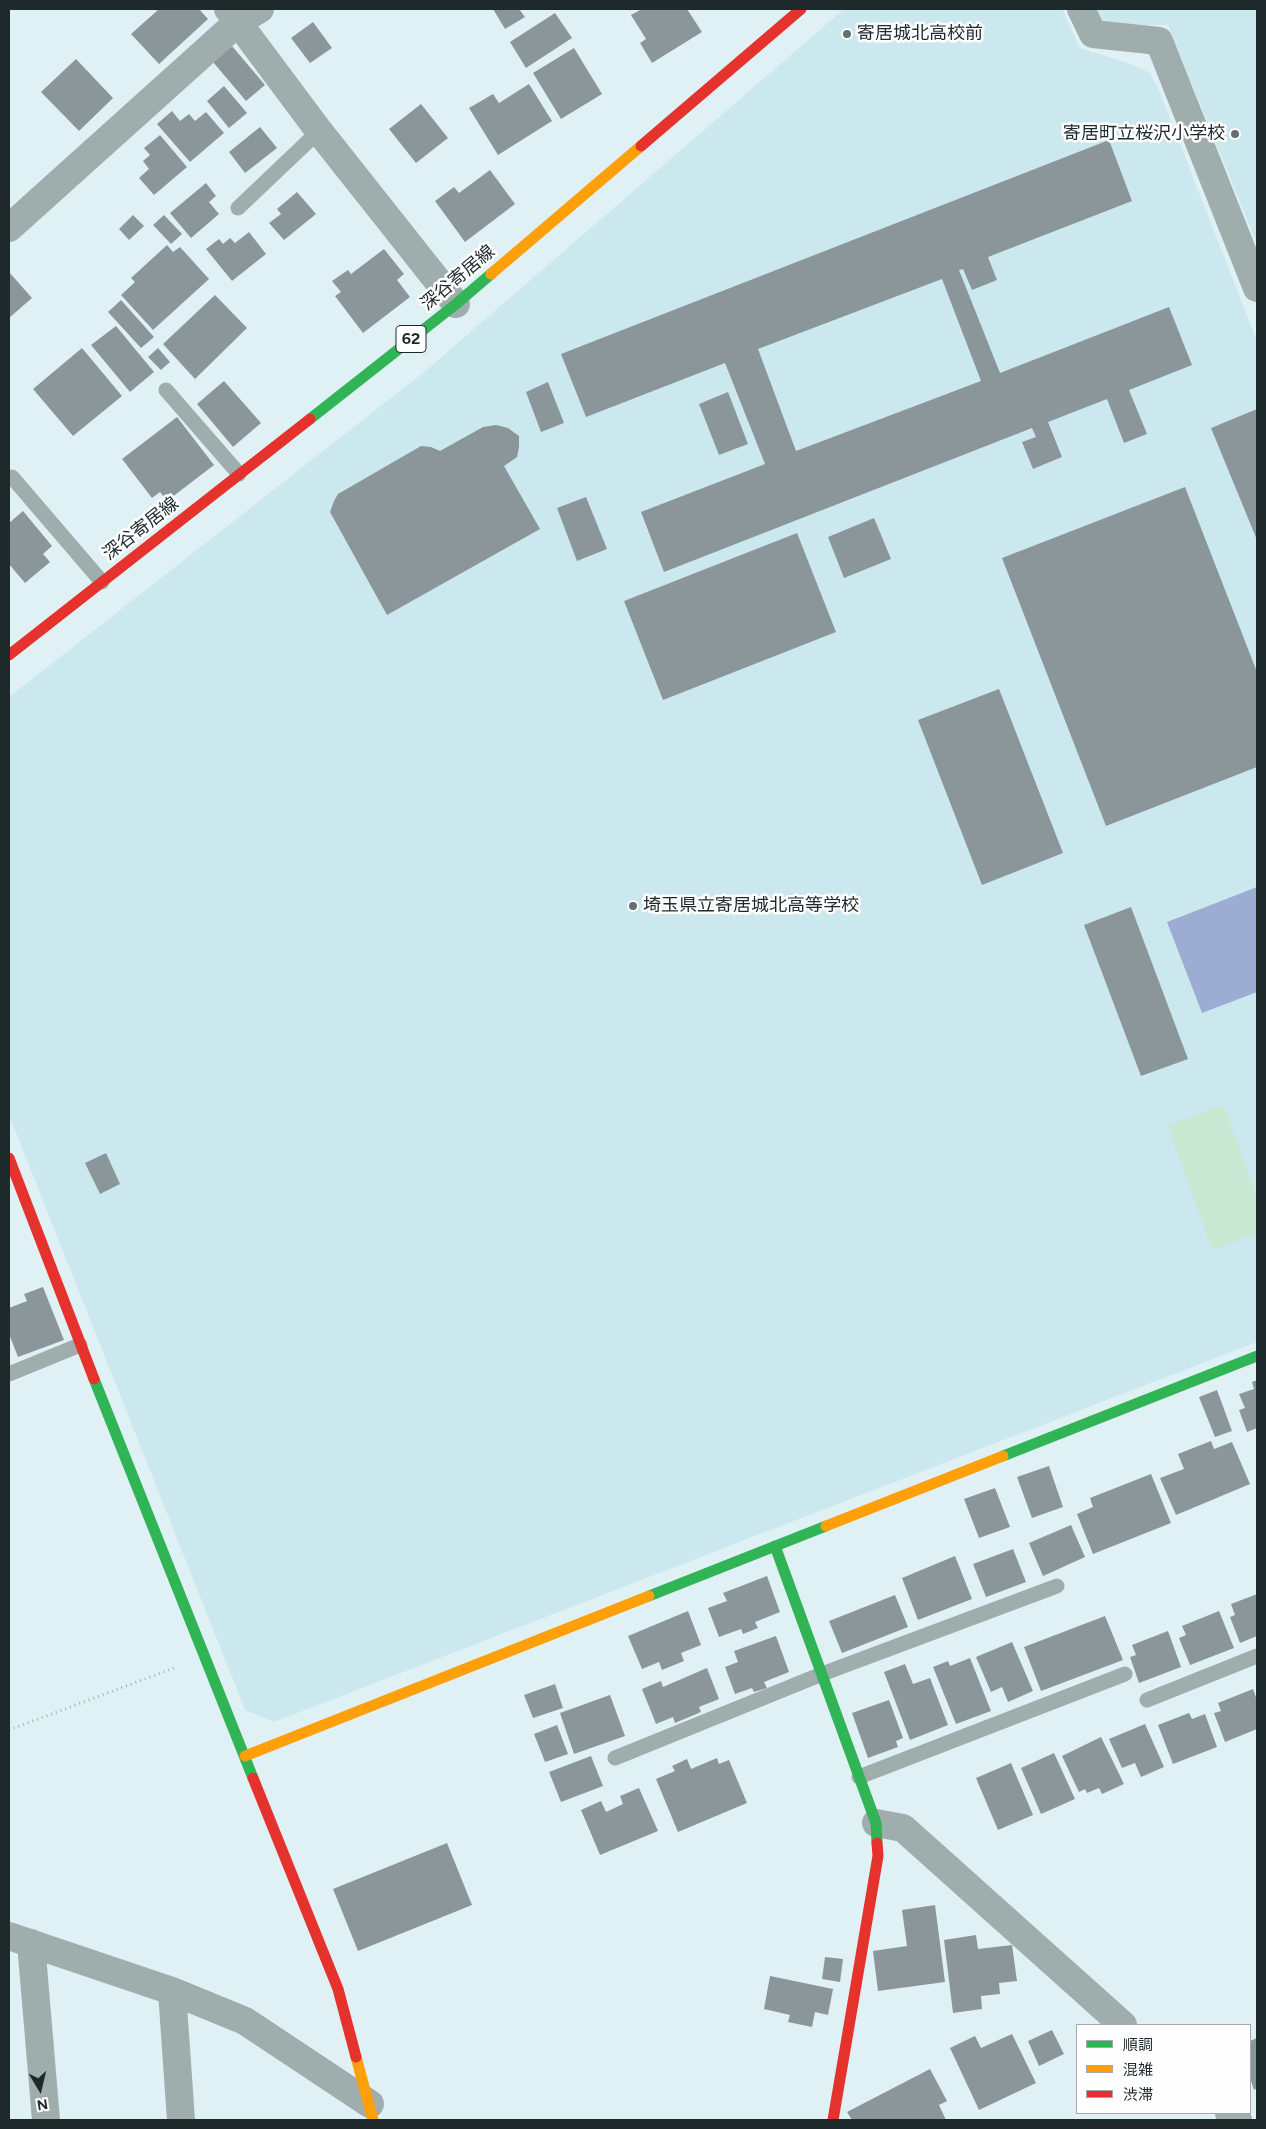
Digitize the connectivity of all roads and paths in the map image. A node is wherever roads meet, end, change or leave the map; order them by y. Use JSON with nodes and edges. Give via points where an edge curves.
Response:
{"nodes":[{"id":1,"x":801,"y":9,"type":"edge"},
{"id":2,"x":1081,"y":9,"type":"edge"},
{"id":3,"x":242,"y":13,"type":"edge"},
{"id":4,"x":318,"y":131,"type":"junction"},
{"id":5,"x":238,"y":208,"type":"dead end"},
{"id":6,"x":9,"y":228,"type":"edge"},
{"id":7,"x":1257,"y":288,"type":"edge"},
{"id":8,"x":456,"y":304,"type":"junction"},
{"id":9,"x":166,"y":390,"type":"dead end"},
{"id":10,"x":239,"y":474,"type":"junction"},
{"id":11,"x":12,"y":477,"type":"dead end"},
{"id":12,"x":102,"y":582,"type":"junction"},
{"id":13,"x":9,"y":655,"type":"edge"},
{"id":14,"x":9,"y":1158,"type":"edge"},
{"id":15,"x":15,"y":1196,"type":"edge"},
{"id":16,"x":80,"y":1344,"type":"junction"},
{"id":17,"x":1257,"y":1356,"type":"edge"},
{"id":18,"x":9,"y":1374,"type":"edge"},
{"id":19,"x":775,"y":1546,"type":"junction"},
{"id":20,"x":1057,"y":1586,"type":"dead end"},
{"id":21,"x":205,"y":1656,"type":"junction"},
{"id":22,"x":1257,"y":1656,"type":"edge"},
{"id":23,"x":822,"y":1674,"type":"junction"},
{"id":24,"x":1125,"y":1674,"type":"dead end"},
{"id":25,"x":1147,"y":1700,"type":"dead end"},
{"id":26,"x":9,"y":1730,"type":"edge"},
{"id":27,"x":245,"y":1756,"type":"junction"},
{"id":28,"x":615,"y":1758,"type":"dead end"},
{"id":29,"x":859,"y":1777,"type":"junction"},
{"id":30,"x":876,"y":1822,"type":"junction"},
{"id":31,"x":20,"y":1940,"type":"edge"},
{"id":32,"x":172,"y":1991,"type":"junction"},
{"id":33,"x":1122,"y":2024,"type":"edge"},
{"id":34,"x":371,"y":2112,"type":"edge"},
{"id":35,"x":46,"y":2120,"type":"edge"},
{"id":36,"x":181,"y":2120,"type":"edge"},
{"id":37,"x":833,"y":2120,"type":"edge"}],
"edges":[{"from":1,"to":8,"type":"street","name":"深谷寄居線","number":"62"},
{"from":2,"to":7,"type":"street","via":[[1093,34],[1159,41]]},
{"from":3,"to":4,"type":"street"},
{"from":3,"to":6,"type":"street"},
{"from":4,"to":5,"type":"lane"},
{"from":4,"to":8,"type":"street"},
{"from":8,"to":10,"type":"street","name":"深谷寄居線","number":"62"},
{"from":9,"to":10,"type":"lane"},
{"from":10,"to":12,"type":"street","name":"深谷寄居線","number":"62"},
{"from":11,"to":12,"type":"lane"},
{"from":12,"to":13,"type":"street","name":"深谷寄居線","number":"62"},
{"from":14,"to":15,"type":"street"},
{"from":15,"to":16,"type":"street"},
{"from":16,"to":18,"type":"lane"},
{"from":16,"to":21,"type":"street"},
{"from":17,"to":19,"type":"street"},
{"from":19,"to":23,"type":"street"},
{"from":19,"to":27,"type":"street"},
{"from":20,"to":23,"type":"lane"},
{"from":21,"to":26,"type":"path"},
{"from":21,"to":27,"type":"street"},
{"from":22,"to":25,"type":"lane"},
{"from":23,"to":28,"type":"lane"},
{"from":23,"to":29,"type":"street"},
{"from":24,"to":29,"type":"lane"},
{"from":27,"to":34,"type":"street","via":[[338,1989]]},
{"from":29,"to":30,"type":"street"},
{"from":30,"to":33,"type":"street","via":[[903,1828]]},
{"from":30,"to":37,"type":"street","via":[[878,1856]]},
{"from":31,"to":32,"type":"street"},
{"from":31,"to":35,"type":"street"},
{"from":32,"to":34,"type":"street","via":[[246,2022]]},
{"from":32,"to":36,"type":"street"}]}
